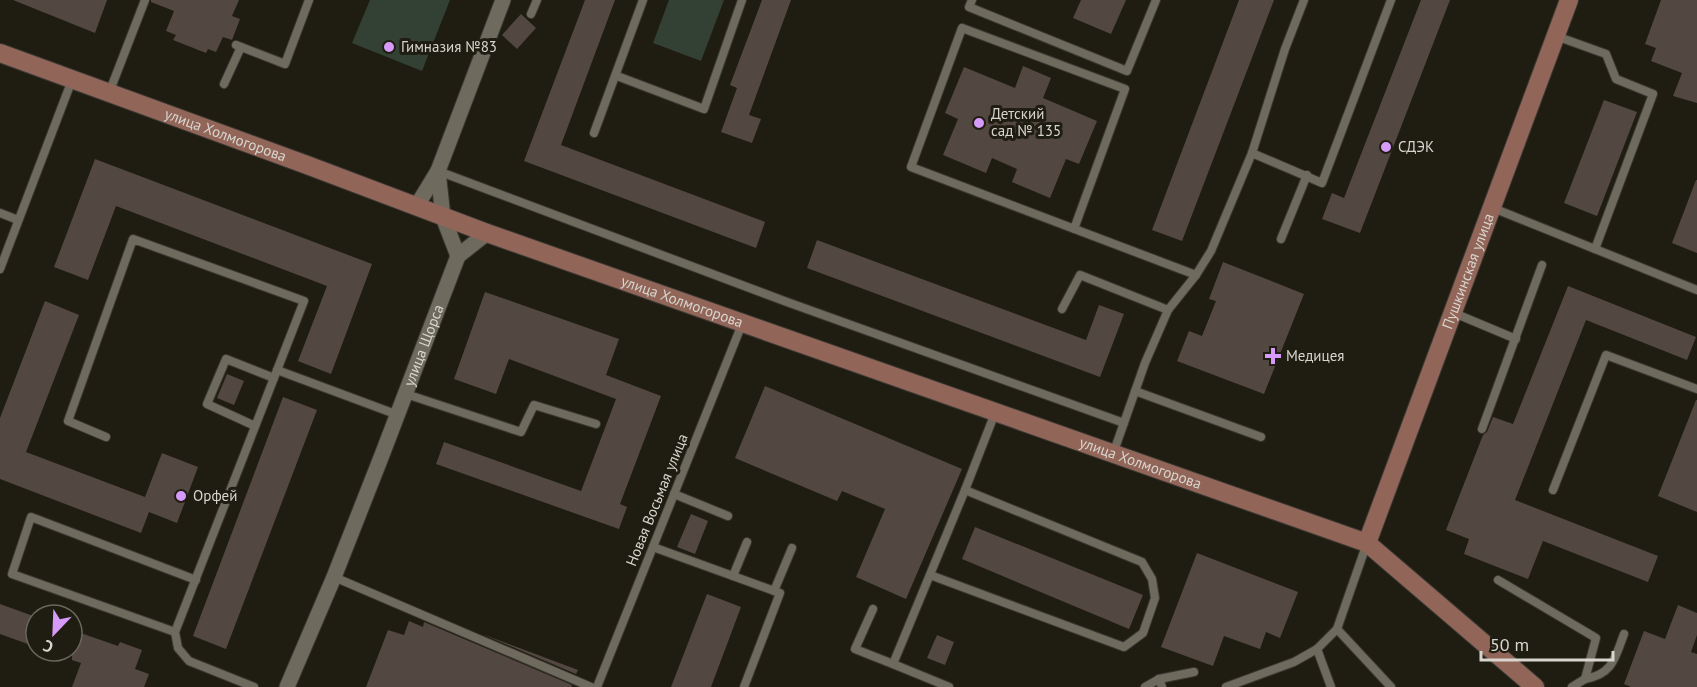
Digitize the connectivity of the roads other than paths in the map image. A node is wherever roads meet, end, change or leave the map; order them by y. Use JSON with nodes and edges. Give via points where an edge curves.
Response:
{"nodes":[{"id":1,"x":145,"y":0,"type":"edge"},
{"id":2,"x":309,"y":0,"type":"edge"},
{"id":3,"x":503,"y":0,"type":"edge"},
{"id":4,"x":537,"y":0,"type":"edge"},
{"id":5,"x":643,"y":0,"type":"edge"},
{"id":6,"x":742,"y":0,"type":"edge"},
{"id":7,"x":972,"y":0,"type":"edge"},
{"id":8,"x":1156,"y":0,"type":"edge"},
{"id":9,"x":1304,"y":0,"type":"edge"},
{"id":10,"x":1391,"y":0,"type":"edge"},
{"id":11,"x":1569,"y":0,"type":"edge"},
{"id":12,"x":531,"y":14,"type":"dead end"},
{"id":13,"x":1556,"y":36,"type":"junction"},
{"id":14,"x":0,"y":53,"type":"edge"},
{"id":15,"x":616,"y":76,"type":"junction"},
{"id":16,"x":72,"y":80,"type":"junction"},
{"id":17,"x":224,"y":84,"type":"dead end"},
{"id":18,"x":110,"y":93,"type":"junction"},
{"id":19,"x":594,"y":133,"type":"dead end"},
{"id":20,"x":1252,"y":153,"type":"junction"},
{"id":21,"x":438,"y":171,"type":"junction"},
{"id":22,"x":1307,"y":176,"type":"junction"},
{"id":23,"x":417,"y":207,"type":"junction"},
{"id":24,"x":1492,"y":207,"type":"junction"},
{"id":25,"x":0,"y":213,"type":"edge"},
{"id":26,"x":443,"y":217,"type":"junction"},
{"id":27,"x":18,"y":220,"type":"junction"},
{"id":28,"x":1074,"y":229,"type":"junction"},
{"id":29,"x":487,"y":233,"type":"junction"},
{"id":30,"x":1281,"y":239,"type":"dead end"},
{"id":31,"x":1595,"y":249,"type":"junction"},
{"id":32,"x":458,"y":256,"type":"junction"},
{"id":33,"x":1542,"y":265,"type":"dead end"},
{"id":34,"x":0,"y":269,"type":"edge"},
{"id":35,"x":1196,"y":275,"type":"junction"},
{"id":36,"x":1697,"y":290,"type":"edge"},
{"id":37,"x":1062,"y":309,"type":"dead end"},
{"id":38,"x":1168,"y":310,"type":"junction"},
{"id":39,"x":1453,"y":313,"type":"junction"},
{"id":40,"x":742,"y":322,"type":"junction"},
{"id":41,"x":1516,"y":339,"type":"junction"},
{"id":42,"x":275,"y":374,"type":"junction"},
{"id":43,"x":1697,"y":389,"type":"edge"},
{"id":44,"x":1136,"y":391,"type":"junction"},
{"id":45,"x":406,"y":394,"type":"junction"},
{"id":46,"x":995,"y":412,"type":"junction"},
{"id":47,"x":398,"y":415,"type":"junction"},
{"id":48,"x":1124,"y":423,"type":"junction"},
{"id":49,"x":596,"y":424,"type":"dead end"},
{"id":50,"x":255,"y":426,"type":"junction"},
{"id":51,"x":1482,"y":429,"type":"dead end"},
{"id":52,"x":106,"y":437,"type":"dead end"},
{"id":53,"x":1260,"y":437,"type":"dead end"},
{"id":54,"x":1113,"y":454,"type":"junction"},
{"id":55,"x":965,"y":490,"type":"junction"},
{"id":56,"x":1553,"y":490,"type":"dead end"},
{"id":57,"x":674,"y":495,"type":"junction"},
{"id":58,"x":728,"y":516,"type":"dead end"},
{"id":59,"x":747,"y":542,"type":"dead end"},
{"id":60,"x":1367,"y":543,"type":"junction"},
{"id":61,"x":653,"y":547,"type":"junction"},
{"id":62,"x":792,"y":548,"type":"dead end"},
{"id":63,"x":930,"y":575,"type":"junction"},
{"id":64,"x":733,"y":576,"type":"junction"},
{"id":65,"x":334,"y":577,"type":"junction"},
{"id":66,"x":196,"y":580,"type":"junction"},
{"id":67,"x":1498,"y":580,"type":"dead end"},
{"id":68,"x":774,"y":591,"type":"junction"},
{"id":69,"x":873,"y":609,"type":"dead end"},
{"id":70,"x":1337,"y":629,"type":"junction"},
{"id":71,"x":176,"y":632,"type":"junction"},
{"id":72,"x":1624,"y":634,"type":"dead end"},
{"id":73,"x":1317,"y":648,"type":"junction"},
{"id":74,"x":892,"y":664,"type":"junction"},
{"id":75,"x":1194,"y":672,"type":"dead end"},
{"id":76,"x":1584,"y":679,"type":"junction"},
{"id":77,"x":1160,"y":683,"type":"edge"},
{"id":78,"x":255,"y":687,"type":"edge"},
{"id":79,"x":287,"y":687,"type":"edge"},
{"id":80,"x":591,"y":687,"type":"edge"},
{"id":81,"x":597,"y":687,"type":"edge"},
{"id":82,"x":744,"y":687,"type":"edge"},
{"id":83,"x":949,"y":687,"type":"edge"},
{"id":84,"x":1145,"y":687,"type":"edge"},
{"id":85,"x":1226,"y":687,"type":"edge"},
{"id":86,"x":1331,"y":687,"type":"edge"},
{"id":87,"x":1391,"y":687,"type":"edge"},
{"id":88,"x":1535,"y":687,"type":"edge"},
{"id":89,"x":1572,"y":687,"type":"edge"}],
"edges":[{"from":1,"to":18,"type":"lane"},
{"from":2,"to":17,"type":"lane","via":[[285,64],[238,46]]},
{"from":3,"to":21,"type":"street"},
{"from":4,"to":12,"type":"lane"},
{"from":5,"to":15,"type":"lane"},
{"from":6,"to":15,"type":"lane","via":[[704,109]]},
{"from":7,"to":8,"type":"lane","via":[[969,7],[1127,71]]},
{"from":9,"to":20,"type":"lane"},
{"from":10,"to":22,"type":"lane","via":[[1322,183]]},
{"from":11,"to":13,"type":"main road","name":"Пушкинская улица"},
{"from":13,"to":24,"type":"main road","name":"Пушкинская улица"},
{"from":13,"to":31,"type":"lane","via":[[1606,54],[1616,79],[1653,94]]},
{"from":14,"to":16,"type":"main road","name":"улица Холмогорова"},
{"from":15,"to":19,"type":"lane"},
{"from":16,"to":18,"type":"main road","name":"улица Холмогорова"},
{"from":16,"to":27,"type":"lane"},
{"from":18,"to":23,"type":"main road","name":"улица Холмогорова"},
{"from":20,"to":22,"type":"lane"},
{"from":20,"to":35,"type":"lane","via":[[1215,243]]},
{"from":21,"to":23,"type":"street"},
{"from":21,"to":26,"type":"street"},
{"from":21,"to":48,"type":"lane"},
{"from":22,"to":30,"type":"lane"},
{"from":23,"to":26,"type":"main road","name":"улица Холмогорова"},
{"from":24,"to":31,"type":"lane"},
{"from":24,"to":39,"type":"main road","name":"Пушкинская улица"},
{"from":25,"to":27,"type":"lane"},
{"from":26,"to":29,"type":"main road","name":"улица Холмогорова"},
{"from":26,"to":32,"type":"street"},
{"from":27,"to":34,"type":"lane"},
{"from":28,"to":28,"type":"lane","via":[[910,167],[962,28],[1125,88]]},
{"from":28,"to":35,"type":"lane"},
{"from":29,"to":32,"type":"street"},
{"from":29,"to":40,"type":"main road","name":"улица Холмогорова"},
{"from":31,"to":36,"type":"lane"},
{"from":32,"to":45,"type":"street","name":"улица Щорса"},
{"from":33,"to":41,"type":"lane"},
{"from":35,"to":38,"type":"lane"},
{"from":37,"to":38,"type":"lane","via":[[1080,275]]},
{"from":38,"to":44,"type":"lane"},
{"from":39,"to":41,"type":"lane"},
{"from":39,"to":60,"type":"main road","name":"Пушкинская улица"},
{"from":40,"to":46,"type":"main road","name":"улица Холмогорова"},
{"from":40,"to":57,"type":"lane","name":"Новая Восьмая улица"},
{"from":41,"to":51,"type":"lane"},
{"from":42,"to":47,"type":"lane"},
{"from":42,"to":50,"type":"lane"},
{"from":42,"to":50,"type":"lane","via":[[225,359],[207,404]]},
{"from":42,"to":52,"type":"lane","via":[[304,301],[133,239],[68,421]]},
{"from":43,"to":56,"type":"lane","via":[[1606,355]]},
{"from":44,"to":48,"type":"lane"},
{"from":44,"to":53,"type":"lane"},
{"from":45,"to":47,"type":"street","name":"улица Щорса"},
{"from":45,"to":49,"type":"lane","via":[[521,432],[534,405]]},
{"from":46,"to":54,"type":"main road","name":"улица Холмогорова"},
{"from":46,"to":55,"type":"lane"},
{"from":47,"to":65,"type":"street","name":"улица Щорса"},
{"from":48,"to":54,"type":"lane"},
{"from":50,"to":66,"type":"lane"},
{"from":54,"to":60,"type":"main road","name":"улица Холмогорова"},
{"from":55,"to":63,"type":"lane"},
{"from":55,"to":63,"type":"lane","via":[[1142,562],[1152,579],[1155,598],[1143,633],[1124,647]]},
{"from":57,"to":58,"type":"lane"},
{"from":57,"to":61,"type":"lane","name":"Новая Восьмая улица"},
{"from":59,"to":64,"type":"lane"},
{"from":60,"to":70,"type":"lane"},
{"from":60,"to":88,"type":"main road"},
{"from":61,"to":64,"type":"lane"},
{"from":61,"to":81,"type":"lane","name":"Новая Восьмая улица"},
{"from":62,"to":68,"type":"lane"},
{"from":63,"to":74,"type":"lane"},
{"from":64,"to":68,"type":"lane"},
{"from":65,"to":79,"type":"street","name":"улица Щорса"},
{"from":65,"to":80,"type":"lane"},
{"from":66,"to":71,"type":"lane"},
{"from":66,"to":71,"type":"lane","via":[[31,517],[12,574]]},
{"from":67,"to":76,"type":"lane","via":[[1596,638]]},
{"from":68,"to":82,"type":"lane","via":[[780,593]]},
{"from":69,"to":74,"type":"lane","via":[[855,649]]},
{"from":70,"to":73,"type":"lane"},
{"from":70,"to":87,"type":"lane"},
{"from":71,"to":78,"type":"lane","via":[[178,648],[189,661]]},
{"from":72,"to":76,"type":"lane","via":[[1612,665],[1597,677]]},
{"from":73,"to":85,"type":"lane","via":[[1293,662]]},
{"from":73,"to":86,"type":"lane"},
{"from":74,"to":83,"type":"lane"},
{"from":75,"to":77,"type":"lane"},
{"from":76,"to":89,"type":"lane"},
{"from":77,"to":84,"type":"lane"}]}
